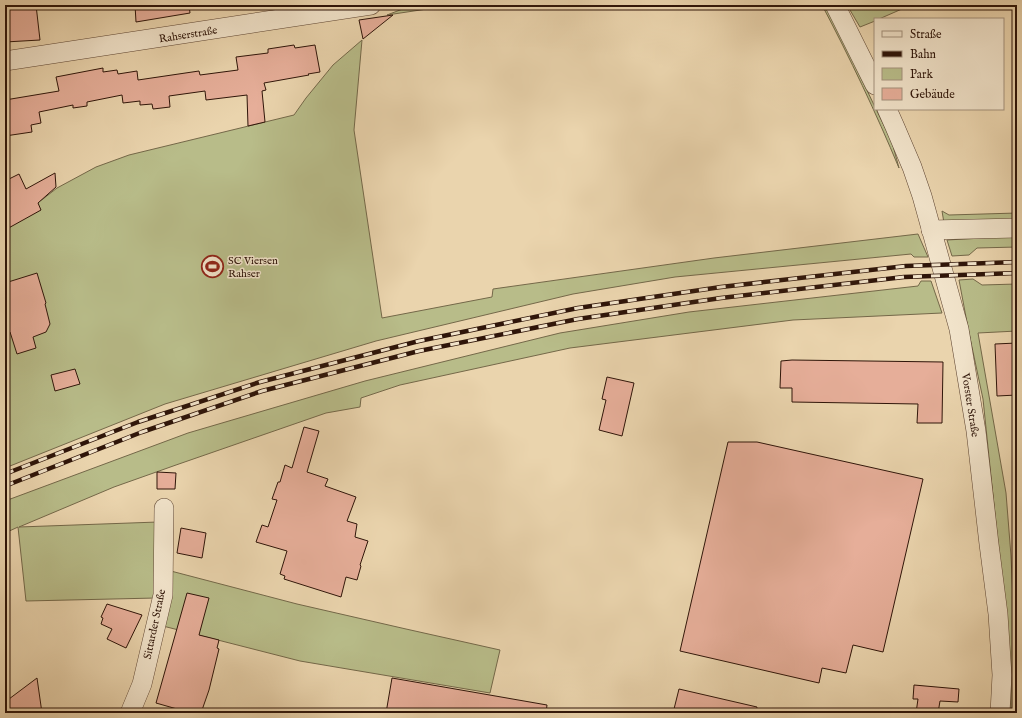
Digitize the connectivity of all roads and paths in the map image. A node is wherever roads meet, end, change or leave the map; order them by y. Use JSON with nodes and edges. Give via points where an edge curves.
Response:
{"nodes":[{"id":1,"x":370,"y":5,"type":"edge"},
{"id":2,"x":835,"y":5,"type":"edge"},
{"id":3,"x":5,"y":61,"type":"edge"},
{"id":4,"x":874,"y":83,"type":"edge"},
{"id":5,"x":887,"y":110,"type":"edge"},
{"id":6,"x":9,"y":226,"type":"dead end"},
{"id":7,"x":5,"y":228,"type":"edge"},
{"id":8,"x":1017,"y":228,"type":"edge"},
{"id":9,"x":931,"y":230,"type":"junction"},
{"id":10,"x":164,"y":508,"type":"dead end"},
{"id":11,"x":130,"y":713,"type":"edge"},
{"id":12,"x":1000,"y":713,"type":"edge"}],
"edges":[{"from":1,"to":3,"type":"street","name":"Rahserstraße"},
{"from":2,"to":4,"type":"street"},
{"from":5,"to":9,"type":"street","name":"Vorster Straße","via":[[912,167]]},
{"from":6,"to":7,"type":"path"},
{"from":8,"to":9,"type":"street"},
{"from":9,"to":12,"type":"street","name":"Vorster Straße","via":[[959,329],[976,431],[998,614],[1002,675]]},
{"from":10,"to":11,"type":"street","name":"Sittarder Straße","via":[[162,595],[142,684]]}]}
